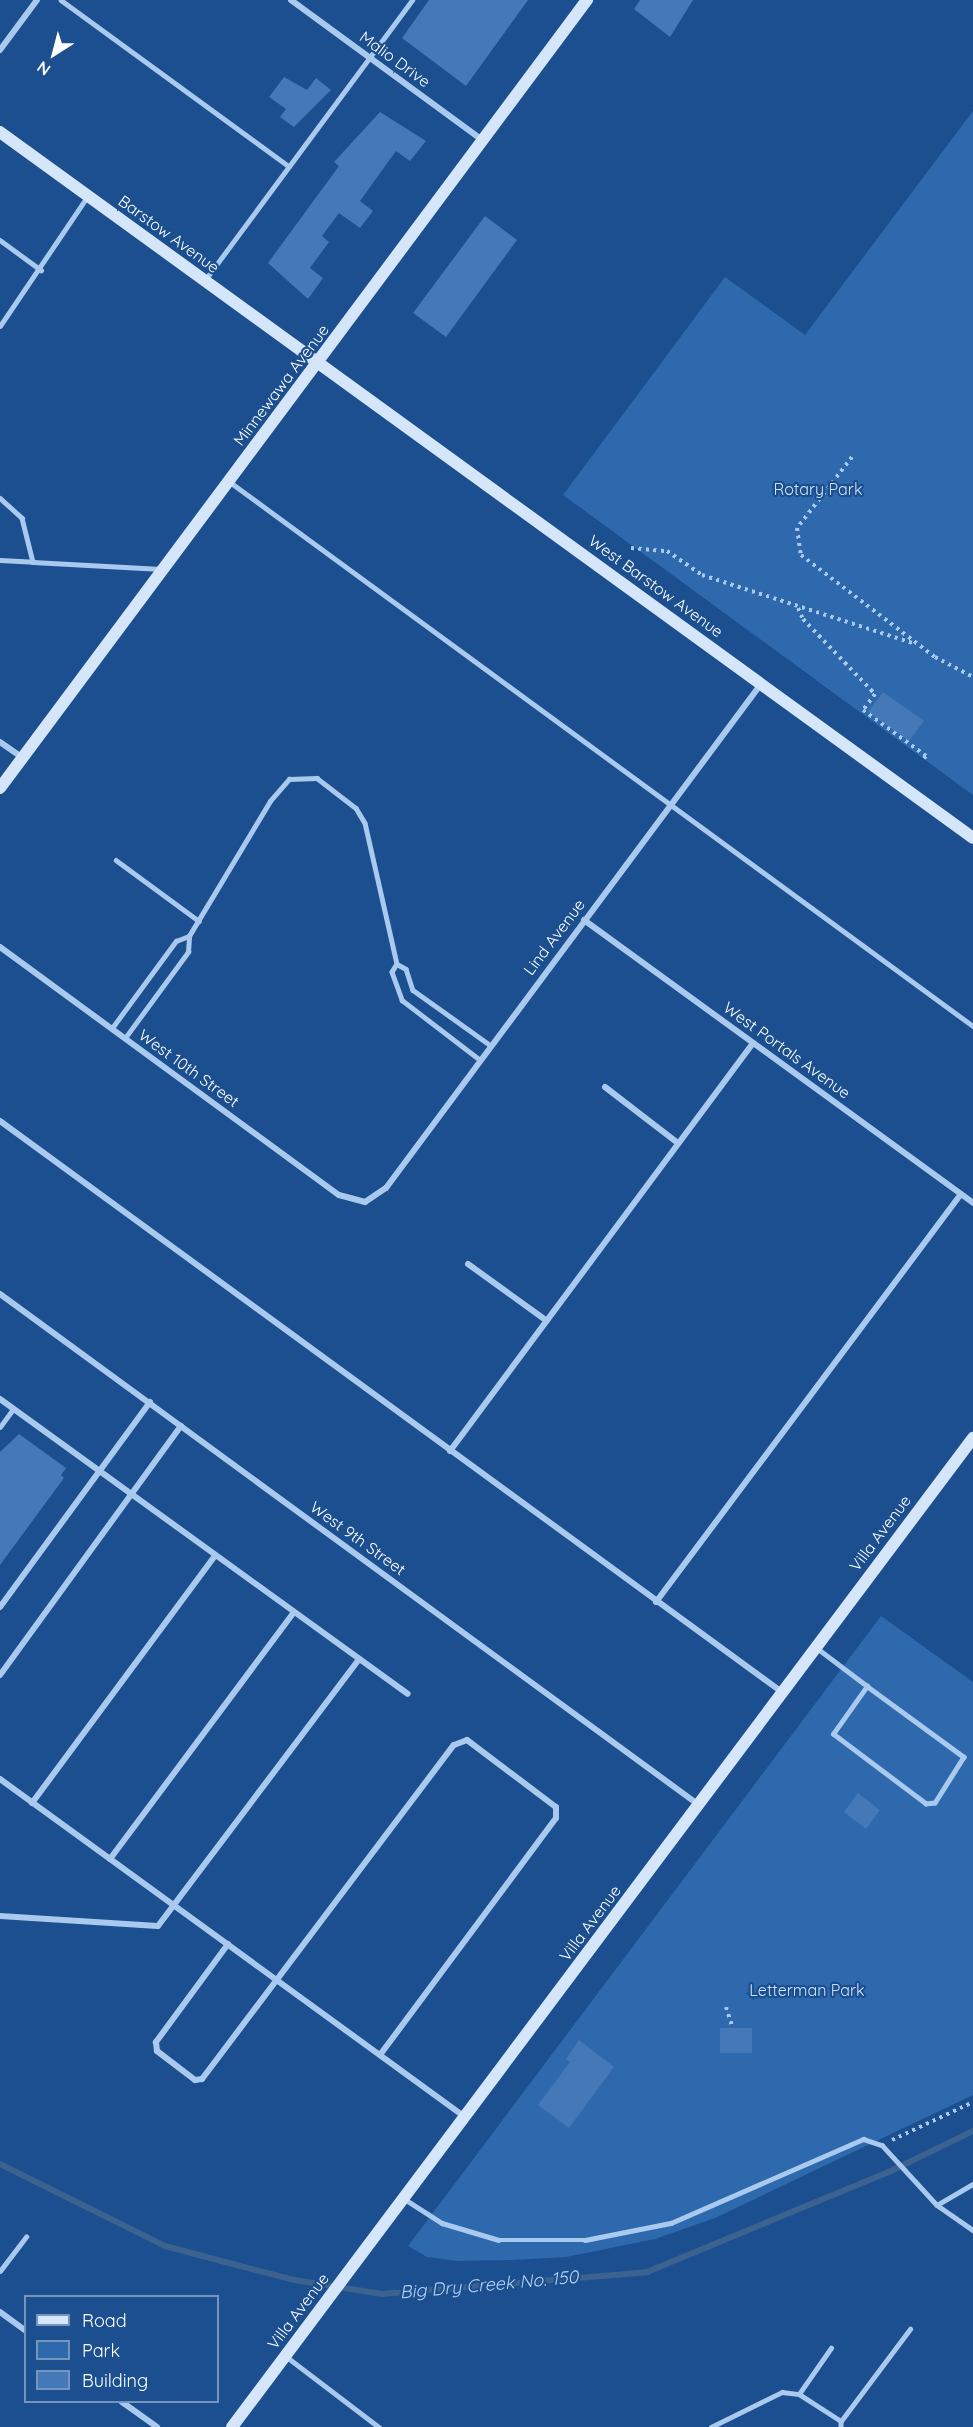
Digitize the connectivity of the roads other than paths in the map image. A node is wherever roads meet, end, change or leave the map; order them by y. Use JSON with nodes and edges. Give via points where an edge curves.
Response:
{"nodes":[{"id":1,"x":37,"y":0,"type":"edge"},
{"id":2,"x":61,"y":0,"type":"edge"},
{"id":3,"x":291,"y":0,"type":"edge"},
{"id":4,"x":412,"y":0,"type":"edge"},
{"id":5,"x":587,"y":0,"type":"edge"},
{"id":6,"x":0,"y":50,"type":"edge"},
{"id":7,"x":370,"y":57,"type":"junction"},
{"id":8,"x":0,"y":132,"type":"edge"},
{"id":9,"x":483,"y":140,"type":"junction"},
{"id":10,"x":289,"y":166,"type":"junction"},
{"id":11,"x":88,"y":195,"type":"junction"},
{"id":12,"x":0,"y":240,"type":"edge"},
{"id":13,"x":41,"y":270,"type":"junction"},
{"id":14,"x":205,"y":280,"type":"junction"},
{"id":15,"x":0,"y":326,"type":"edge"},
{"id":16,"x":320,"y":361,"type":"junction"},
{"id":17,"x":230,"y":482,"type":"junction"},
{"id":18,"x":0,"y":498,"type":"edge"},
{"id":19,"x":0,"y":560,"type":"edge"},
{"id":20,"x":33,"y":562,"type":"junction"},
{"id":21,"x":164,"y":569,"type":"junction"},
{"id":22,"x":761,"y":684,"type":"junction"},
{"id":23,"x":0,"y":742,"type":"edge"},
{"id":24,"x":22,"y":758,"type":"junction"},
{"id":25,"x":0,"y":789,"type":"edge"},
{"id":26,"x":671,"y":805,"type":"junction"},
{"id":27,"x":973,"y":838,"type":"edge"},
{"id":28,"x":116,"y":860,"type":"dead end"},
{"id":29,"x":584,"y":920,"type":"junction"},
{"id":30,"x":199,"y":921,"type":"junction"},
{"id":31,"x":189,"y":936,"type":"junction"},
{"id":32,"x":0,"y":947,"type":"edge"},
{"id":33,"x":397,"y":964,"type":"junction"},
{"id":34,"x":973,"y":1026,"type":"edge"},
{"id":35,"x":112,"y":1028,"type":"junction"},
{"id":36,"x":125,"y":1038,"type":"junction"},
{"id":37,"x":753,"y":1043,"type":"junction"},
{"id":38,"x":490,"y":1045,"type":"junction"},
{"id":39,"x":479,"y":1059,"type":"junction"},
{"id":40,"x":605,"y":1087,"type":"dead end"},
{"id":41,"x":0,"y":1121,"type":"edge"},
{"id":42,"x":678,"y":1143,"type":"junction"},
{"id":43,"x":961,"y":1194,"type":"junction"},
{"id":44,"x":365,"y":1202,"type":"joint"},
{"id":45,"x":973,"y":1203,"type":"edge"},
{"id":46,"x":468,"y":1264,"type":"dead end"},
{"id":47,"x":0,"y":1294,"type":"edge"},
{"id":48,"x":546,"y":1320,"type":"junction"},
{"id":49,"x":0,"y":1399,"type":"edge"},
{"id":50,"x":150,"y":1402,"type":"junction"},
{"id":51,"x":13,"y":1409,"type":"junction"},
{"id":52,"x":181,"y":1426,"type":"junction"},
{"id":53,"x":0,"y":1427,"type":"edge"},
{"id":54,"x":973,"y":1438,"type":"edge"},
{"id":55,"x":450,"y":1451,"type":"junction"},
{"id":56,"x":99,"y":1472,"type":"junction"},
{"id":57,"x":130,"y":1495,"type":"junction"},
{"id":58,"x":215,"y":1556,"type":"junction"},
{"id":59,"x":656,"y":1602,"type":"junction"},
{"id":60,"x":0,"y":1607,"type":"edge"},
{"id":61,"x":294,"y":1612,"type":"junction"},
{"id":62,"x":814,"y":1647,"type":"junction"},
{"id":63,"x":359,"y":1659,"type":"junction"},
{"id":64,"x":0,"y":1676,"type":"edge"},
{"id":65,"x":867,"y":1686,"type":"junction"},
{"id":66,"x":782,"y":1692,"type":"junction"},
{"id":67,"x":408,"y":1694,"type":"dead end"},
{"id":68,"x":0,"y":1779,"type":"edge"},
{"id":69,"x":32,"y":1803,"type":"junction"},
{"id":70,"x":699,"y":1805,"type":"junction"},
{"id":71,"x":110,"y":1859,"type":"junction"},
{"id":72,"x":174,"y":1905,"type":"junction"},
{"id":73,"x":0,"y":1916,"type":"edge"},
{"id":74,"x":228,"y":1944,"type":"junction"},
{"id":75,"x":277,"y":1980,"type":"junction"},
{"id":76,"x":380,"y":2055,"type":"junction"},
{"id":77,"x":465,"y":2116,"type":"junction"},
{"id":78,"x":973,"y":2184,"type":"edge"},
{"id":79,"x":403,"y":2198,"type":"junction"},
{"id":80,"x":937,"y":2205,"type":"junction"},
{"id":81,"x":973,"y":2230,"type":"edge"},
{"id":82,"x":26,"y":2236,"type":"dead end"},
{"id":83,"x":0,"y":2271,"type":"edge"},
{"id":84,"x":0,"y":2312,"type":"edge"},
{"id":85,"x":910,"y":2329,"type":"dead end"},
{"id":86,"x":24,"y":2330,"type":"edge"},
{"id":87,"x":831,"y":2348,"type":"dead end"},
{"id":88,"x":285,"y":2356,"type":"junction"},
{"id":89,"x":800,"y":2394,"type":"junction"},
{"id":90,"x":123,"y":2403,"type":"edge"},
{"id":91,"x":841,"y":2424,"type":"edge"},
{"id":92,"x":157,"y":2427,"type":"edge"},
{"id":93,"x":232,"y":2427,"type":"edge"},
{"id":94,"x":379,"y":2427,"type":"edge"},
{"id":95,"x":711,"y":2427,"type":"edge"}],
"edges":[{"from":1,"to":6,"type":"street"},
{"from":2,"to":10,"type":"lane"},
{"from":3,"to":7,"type":"street","name":"Malio Drive"},
{"from":4,"to":7,"type":"lane"},
{"from":5,"to":9,"type":"main road","name":"Minnewawa Avenue"},
{"from":7,"to":9,"type":"street","name":"Malio Drive"},
{"from":7,"to":10,"type":"lane"},
{"from":8,"to":11,"type":"main road","name":"Barstow Avenue"},
{"from":9,"to":16,"type":"main road","name":"Minnewawa Avenue"},
{"from":10,"to":14,"type":"lane"},
{"from":11,"to":13,"type":"lane"},
{"from":11,"to":14,"type":"main road","name":"Barstow Avenue"},
{"from":12,"to":13,"type":"lane"},
{"from":13,"to":15,"type":"lane"},
{"from":14,"to":16,"type":"main road","name":"Barstow Avenue"},
{"from":16,"to":17,"type":"main road","name":"Minnewawa Avenue"},
{"from":16,"to":22,"type":"main road","name":"West Barstow Avenue"},
{"from":17,"to":21,"type":"main road","name":"Minnewawa Avenue"},
{"from":17,"to":26,"type":"lane"},
{"from":18,"to":20,"type":"lane","via":[[22,518]]},
{"from":19,"to":20,"type":"lane"},
{"from":20,"to":21,"type":"lane"},
{"from":21,"to":24,"type":"main road","name":"Minnewawa Avenue"},
{"from":22,"to":26,"type":"street","name":"Lind Avenue"},
{"from":22,"to":27,"type":"main road","name":"West Barstow Avenue"},
{"from":23,"to":24,"type":"street"},
{"from":24,"to":25,"type":"main road","name":"Minnewawa Avenue"},
{"from":26,"to":29,"type":"street","name":"Lind Avenue"},
{"from":26,"to":34,"type":"lane"},
{"from":28,"to":30,"type":"lane"},
{"from":29,"to":37,"type":"street","name":"West Portals Avenue"},
{"from":29,"to":38,"type":"street","name":"Lind Avenue"},
{"from":30,"to":31,"type":"lane"},
{"from":30,"to":33,"type":"lane","via":[[270,801],[289,779],[316,778],[356,808],[365,823]]},
{"from":31,"to":35,"type":"lane","via":[[176,941]]},
{"from":31,"to":36,"type":"lane","via":[[188,952]]},
{"from":32,"to":35,"type":"street","name":"West 10th Street"},
{"from":33,"to":38,"type":"lane","via":[[406,969],[413,990]]},
{"from":33,"to":39,"type":"lane","via":[[392,972],[402,1000]]},
{"from":35,"to":36,"type":"street","name":"West 10th Street"},
{"from":36,"to":44,"type":"street","name":"West 10th Street","via":[[339,1195]]},
{"from":37,"to":42,"type":"street"},
{"from":37,"to":43,"type":"street","name":"West Portals Avenue"},
{"from":38,"to":39,"type":"street","name":"Lind Avenue"},
{"from":39,"to":44,"type":"street","name":"Lind Avenue","via":[[386,1188]]},
{"from":40,"to":42,"type":"street"},
{"from":41,"to":55,"type":"street"},
{"from":42,"to":48,"type":"street"},
{"from":43,"to":45,"type":"street","name":"West Portals Avenue"},
{"from":43,"to":59,"type":"street"},
{"from":46,"to":48,"type":"street"},
{"from":47,"to":50,"type":"street","name":"West 9th Street"},
{"from":48,"to":55,"type":"street"},
{"from":49,"to":51,"type":"street"},
{"from":50,"to":52,"type":"street","name":"West 9th Street"},
{"from":50,"to":56,"type":"street"},
{"from":51,"to":53,"type":"lane"},
{"from":51,"to":56,"type":"street"},
{"from":52,"to":57,"type":"street"},
{"from":52,"to":70,"type":"street","name":"West 9th Street"},
{"from":54,"to":62,"type":"main road","name":"Villa Avenue"},
{"from":55,"to":59,"type":"street"},
{"from":56,"to":57,"type":"street"},
{"from":56,"to":60,"type":"street"},
{"from":57,"to":58,"type":"street"},
{"from":57,"to":64,"type":"street"},
{"from":58,"to":61,"type":"street"},
{"from":58,"to":69,"type":"street"},
{"from":59,"to":66,"type":"street"},
{"from":61,"to":63,"type":"street"},
{"from":61,"to":71,"type":"street"},
{"from":62,"to":65,"type":"lane"},
{"from":62,"to":66,"type":"main road","name":"Villa Avenue"},
{"from":63,"to":67,"type":"street"},
{"from":63,"to":72,"type":"street"},
{"from":65,"to":65,"type":"lane","via":[[964,1757],[935,1803],[927,1804],[833,1734]]},
{"from":66,"to":70,"type":"main road","name":"Villa Avenue"},
{"from":68,"to":69,"type":"street"},
{"from":69,"to":71,"type":"street"},
{"from":70,"to":77,"type":"main road","name":"Villa Avenue"},
{"from":71,"to":72,"type":"street"},
{"from":72,"to":73,"type":"street","via":[[158,1926]]},
{"from":72,"to":74,"type":"street"},
{"from":74,"to":75,"type":"street"},
{"from":74,"to":75,"type":"street","via":[[156,2042],[157,2050],[195,2080],[202,2079]]},
{"from":75,"to":76,"type":"street"},
{"from":75,"to":76,"type":"street","via":[[454,1745],[467,1740],[556,1807],[556,1818]]},
{"from":76,"to":77,"type":"street"},
{"from":77,"to":79,"type":"main road","name":"Villa Avenue"},
{"from":78,"to":80,"type":"lane"},
{"from":79,"to":80,"type":"lane","via":[[442,2223],[499,2240],[585,2240],[671,2223],[863,2139],[882,2145]]},
{"from":79,"to":88,"type":"main road","name":"Villa Avenue"},
{"from":80,"to":81,"type":"lane"},
{"from":82,"to":83,"type":"lane"},
{"from":84,"to":86,"type":"street"},
{"from":85,"to":91,"type":"lane"},
{"from":87,"to":89,"type":"lane"},
{"from":88,"to":93,"type":"main road","name":"Villa Avenue"},
{"from":88,"to":94,"type":"lane"},
{"from":89,"to":91,"type":"lane"},
{"from":89,"to":95,"type":"lane","via":[[767,2397]]},
{"from":90,"to":92,"type":"street"}]}
